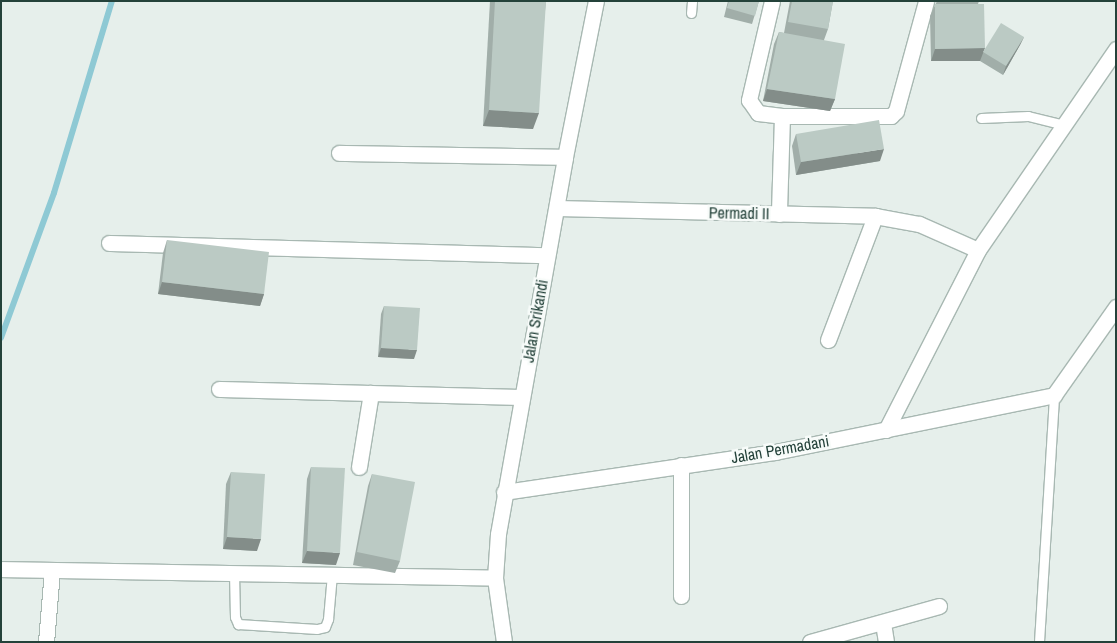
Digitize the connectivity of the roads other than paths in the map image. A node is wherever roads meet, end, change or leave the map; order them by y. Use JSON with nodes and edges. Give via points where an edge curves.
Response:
{"nodes":[{"id":1,"x":596,"y":1,"type":"edge"},
{"id":2,"x":692,"y":1,"type":"edge"},
{"id":3,"x":772,"y":1,"type":"edge"},
{"id":4,"x":926,"y":1,"type":"edge"},
{"id":5,"x":691,"y":13,"type":"dead end"},
{"id":6,"x":1116,"y":49,"type":"edge"},
{"id":7,"x":782,"y":116,"type":"junction"},
{"id":8,"x":981,"y":118,"type":"dead end"},
{"id":9,"x":1063,"y":124,"type":"junction"},
{"id":10,"x":339,"y":153,"type":"dead end"},
{"id":11,"x":565,"y":157,"type":"junction"},
{"id":12,"x":557,"y":208,"type":"junction"},
{"id":13,"x":779,"y":214,"type":"junction"},
{"id":14,"x":875,"y":216,"type":"junction"},
{"id":15,"x":109,"y":243,"type":"dead end"},
{"id":16,"x":978,"y":250,"type":"junction"},
{"id":17,"x":547,"y":255,"type":"junction"},
{"id":18,"x":1116,"y":307,"type":"edge"},
{"id":19,"x":828,"y":340,"type":"dead end"},
{"id":20,"x":220,"y":389,"type":"dead end"},
{"id":21,"x":371,"y":393,"type":"junction"},
{"id":22,"x":1054,"y":395,"type":"junction"},
{"id":23,"x":522,"y":397,"type":"junction"},
{"id":24,"x":886,"y":430,"type":"junction"},
{"id":25,"x":682,"y":465,"type":"junction"},
{"id":26,"x":359,"y":467,"type":"dead end"},
{"id":27,"x":504,"y":492,"type":"junction"},
{"id":28,"x":2,"y":569,"type":"edge"},
{"id":29,"x":52,"y":570,"type":"junction"},
{"id":30,"x":234,"y":573,"type":"junction"},
{"id":31,"x":332,"y":574,"type":"junction"},
{"id":32,"x":494,"y":578,"type":"junction"},
{"id":33,"x":681,"y":596,"type":"dead end"},
{"id":34,"x":938,"y":606,"type":"dead end"},
{"id":35,"x":883,"y":623,"type":"junction"},
{"id":36,"x":46,"y":642,"type":"edge"},
{"id":37,"x":504,"y":642,"type":"edge"},
{"id":38,"x":810,"y":642,"type":"edge"},
{"id":39,"x":886,"y":642,"type":"edge"},
{"id":40,"x":1038,"y":642,"type":"edge"}],
"edges":[{"from":1,"to":11,"type":"street","name":"Jalan Srikandi"},
{"from":2,"to":5,"type":"lane"},
{"from":3,"to":7,"type":"street","via":[[749,100],[758,113]]},
{"from":4,"to":7,"type":"street","via":[[896,111],[891,116]]},
{"from":6,"to":9,"type":"street"},
{"from":7,"to":13,"type":"street"},
{"from":8,"to":9,"type":"lane","via":[[1028,116]]},
{"from":9,"to":16,"type":"street"},
{"from":10,"to":11,"type":"street"},
{"from":11,"to":12,"type":"street","name":"Jalan Srikandi"},
{"from":12,"to":13,"type":"street","name":"Permadi II"},
{"from":12,"to":17,"type":"street","name":"Jalan Srikandi"},
{"from":13,"to":14,"type":"street","name":"Permadi II"},
{"from":14,"to":16,"type":"street","name":"Permadi II","via":[[920,224]]},
{"from":14,"to":19,"type":"street"},
{"from":15,"to":17,"type":"street"},
{"from":16,"to":24,"type":"street"},
{"from":17,"to":23,"type":"street","name":"Jalan Srikandi"},
{"from":18,"to":22,"type":"street"},
{"from":20,"to":21,"type":"street"},
{"from":21,"to":23,"type":"street"},
{"from":21,"to":26,"type":"street"},
{"from":22,"to":24,"type":"street","name":"Jalan Permadani"},
{"from":22,"to":40,"type":"lane"},
{"from":23,"to":27,"type":"street","name":"Jalan Srikandi"},
{"from":24,"to":25,"type":"street","name":"Jalan Permadani","via":[[775,452]]},
{"from":25,"to":27,"type":"street","name":"Jalan Permadani"},
{"from":25,"to":33,"type":"street"},
{"from":27,"to":32,"type":"street","name":"Jalan Srikandi"},
{"from":28,"to":29,"type":"street"},
{"from":29,"to":30,"type":"street"},
{"from":29,"to":36,"type":"street"},
{"from":30,"to":31,"type":"street"},
{"from":30,"to":31,"type":"lane","via":[[238,624],[318,629],[324,627],[328,619]]},
{"from":31,"to":32,"type":"street"},
{"from":32,"to":37,"type":"street","name":"Jalan Srikandi"},
{"from":34,"to":35,"type":"street"},
{"from":35,"to":38,"type":"street"},
{"from":35,"to":39,"type":"street"}]}
